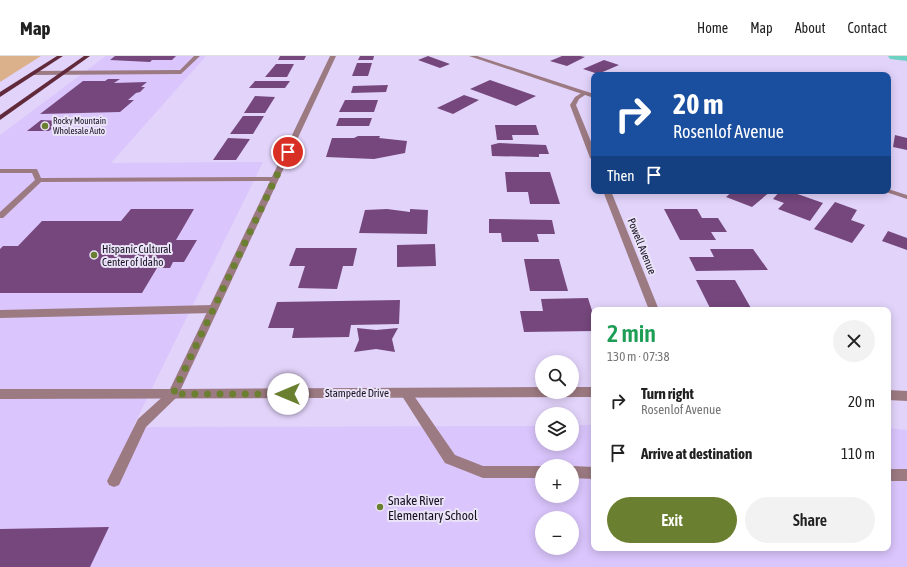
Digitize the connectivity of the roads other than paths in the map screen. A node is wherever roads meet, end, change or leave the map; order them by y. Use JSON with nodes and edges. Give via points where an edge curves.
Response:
{"nodes":[{"id":1,"x":60,"y":56,"type":"edge"},
{"id":2,"x":87,"y":56,"type":"edge"},
{"id":3,"x":197,"y":56,"type":"edge"},
{"id":4,"x":333,"y":56,"type":"edge"},
{"id":5,"x":472,"y":56,"type":"edge"},
{"id":6,"x":34,"y":73,"type":"junction"},
{"id":7,"x":63,"y":73,"type":"junction"},
{"id":8,"x":585,"y":93,"type":"junction"},
{"id":9,"x":591,"y":95,"type":"edge"},
{"id":10,"x":0,"y":96,"type":"edge"},
{"id":11,"x":0,"y":118,"type":"edge"},
{"id":12,"x":591,"y":151,"type":"edge"},
{"id":13,"x":0,"y":171,"type":"edge"},
{"id":14,"x":275,"y":179,"type":"junction"},
{"id":15,"x":39,"y":180,"type":"junction"},
{"id":16,"x":891,"y":192,"type":"edge"},
{"id":17,"x":608,"y":194,"type":"edge"},
{"id":18,"x":907,"y":197,"type":"edge"},
{"id":19,"x":0,"y":216,"type":"edge"},
{"id":20,"x":653,"y":307,"type":"edge"},
{"id":21,"x":213,"y":309,"type":"junction"},
{"id":22,"x":0,"y":314,"type":"edge"},
{"id":23,"x":591,"y":392,"type":"edge"},
{"id":24,"x":406,"y":393,"type":"junction"},
{"id":25,"x":0,"y":394,"type":"edge"},
{"id":26,"x":173,"y":394,"type":"junction"},
{"id":27,"x":891,"y":395,"type":"edge"},
{"id":28,"x":907,"y":396,"type":"edge"},
{"id":29,"x":535,"y":472,"type":"edge"},
{"id":30,"x":579,"y":472,"type":"edge"},
{"id":31,"x":591,"y":473,"type":"edge"},
{"id":32,"x":891,"y":475,"type":"edge"},
{"id":33,"x":907,"y":475,"type":"edge"},
{"id":34,"x":114,"y":481,"type":"dead end"}],
"edges":[{"from":1,"to":6,"type":"main road"},
{"from":2,"to":7,"type":"main road"},
{"from":3,"to":7,"type":"street","via":[[181,72]]},
{"from":4,"to":14,"type":"street"},
{"from":5,"to":8,"type":"street"},
{"from":6,"to":7,"type":"street"},
{"from":6,"to":10,"type":"main road"},
{"from":7,"to":11,"type":"main road"},
{"from":8,"to":9,"type":"street"},
{"from":8,"to":12,"type":"street","via":[[577,98],[573,106]]},
{"from":13,"to":15,"type":"street","via":[[34,172]]},
{"from":14,"to":15,"type":"street"},
{"from":14,"to":21,"type":"street"},
{"from":15,"to":19,"type":"street"},
{"from":16,"to":18,"type":"street"},
{"from":17,"to":20,"type":"street","name":"Powell Avenue"},
{"from":21,"to":22,"type":"street"},
{"from":21,"to":26,"type":"street"},
{"from":23,"to":24,"type":"street","name":"Stampede Drive"},
{"from":24,"to":26,"type":"street","name":"Stampede Drive"},
{"from":24,"to":29,"type":"street","via":[[450,459],[483,472]]},
{"from":25,"to":26,"type":"street","name":"Stampede Drive"},
{"from":26,"to":34,"type":"street","via":[[142,423]]},
{"from":27,"to":28,"type":"street"},
{"from":30,"to":31,"type":"street"},
{"from":32,"to":33,"type":"street"}]}
